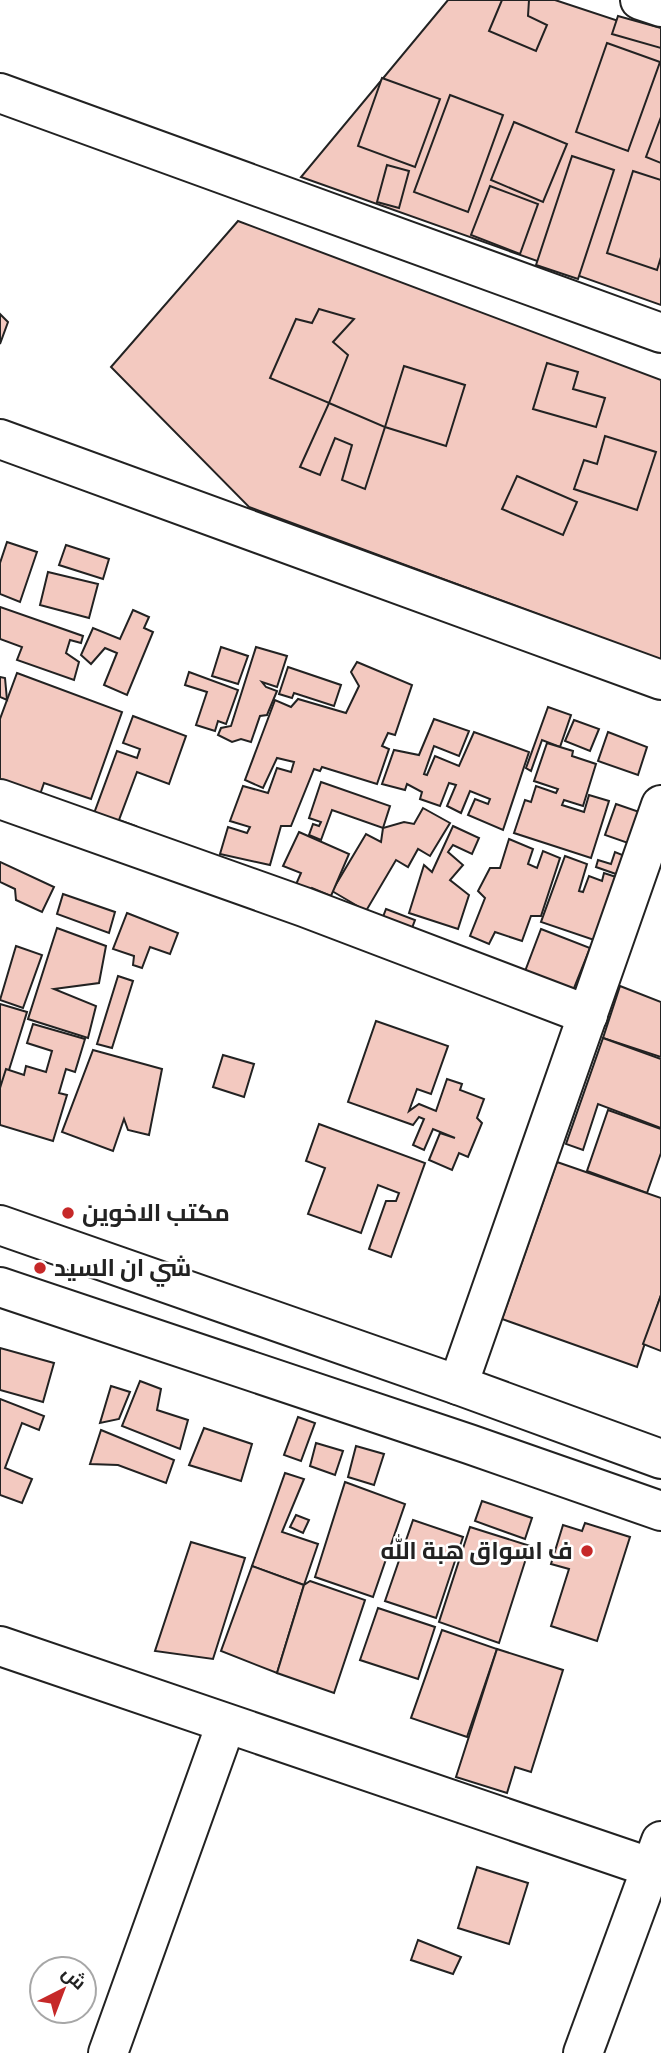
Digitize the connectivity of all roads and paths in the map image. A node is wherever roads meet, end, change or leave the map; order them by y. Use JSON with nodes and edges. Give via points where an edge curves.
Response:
{"nodes":[{"id":1,"x":640,"y":0,"type":"edge"},
{"id":2,"x":661,"y":7,"type":"edge"},
{"id":3,"x":0,"y":93,"type":"edge"},
{"id":4,"x":661,"y":333,"type":"edge"},
{"id":5,"x":0,"y":439,"type":"edge"},
{"id":6,"x":661,"y":680,"type":"edge"},
{"id":7,"x":0,"y":799,"type":"edge"},
{"id":8,"x":661,"y":805,"type":"edge"},
{"id":9,"x":587,"y":1015,"type":"junction"},
{"id":10,"x":0,"y":1225,"type":"edge"},
{"id":11,"x":0,"y":1287,"type":"edge"},
{"id":12,"x":458,"y":1385,"type":"junction"},
{"id":13,"x":661,"y":1459,"type":"edge"},
{"id":14,"x":661,"y":1511,"type":"edge"},
{"id":15,"x":0,"y":1646,"type":"edge"},
{"id":16,"x":226,"y":1724,"type":"junction"},
{"id":17,"x":656,"y":1855,"type":"edge"},
{"id":18,"x":108,"y":2053,"type":"edge"},
{"id":19,"x":583,"y":2053,"type":"edge"}],
"edges":[{"from":1,"to":2,"type":"street"},
{"from":3,"to":4,"type":"street"},
{"from":5,"to":6,"type":"street"},
{"from":7,"to":9,"type":"street","via":[[304,907]]},
{"from":8,"to":9,"type":"street"},
{"from":9,"to":12,"type":"street"},
{"from":10,"to":12,"type":"street"},
{"from":11,"to":14,"type":"street"},
{"from":12,"to":13,"type":"street"},
{"from":15,"to":16,"type":"street"},
{"from":16,"to":17,"type":"street"},
{"from":16,"to":18,"type":"street"},
{"from":17,"to":19,"type":"street"}]}
